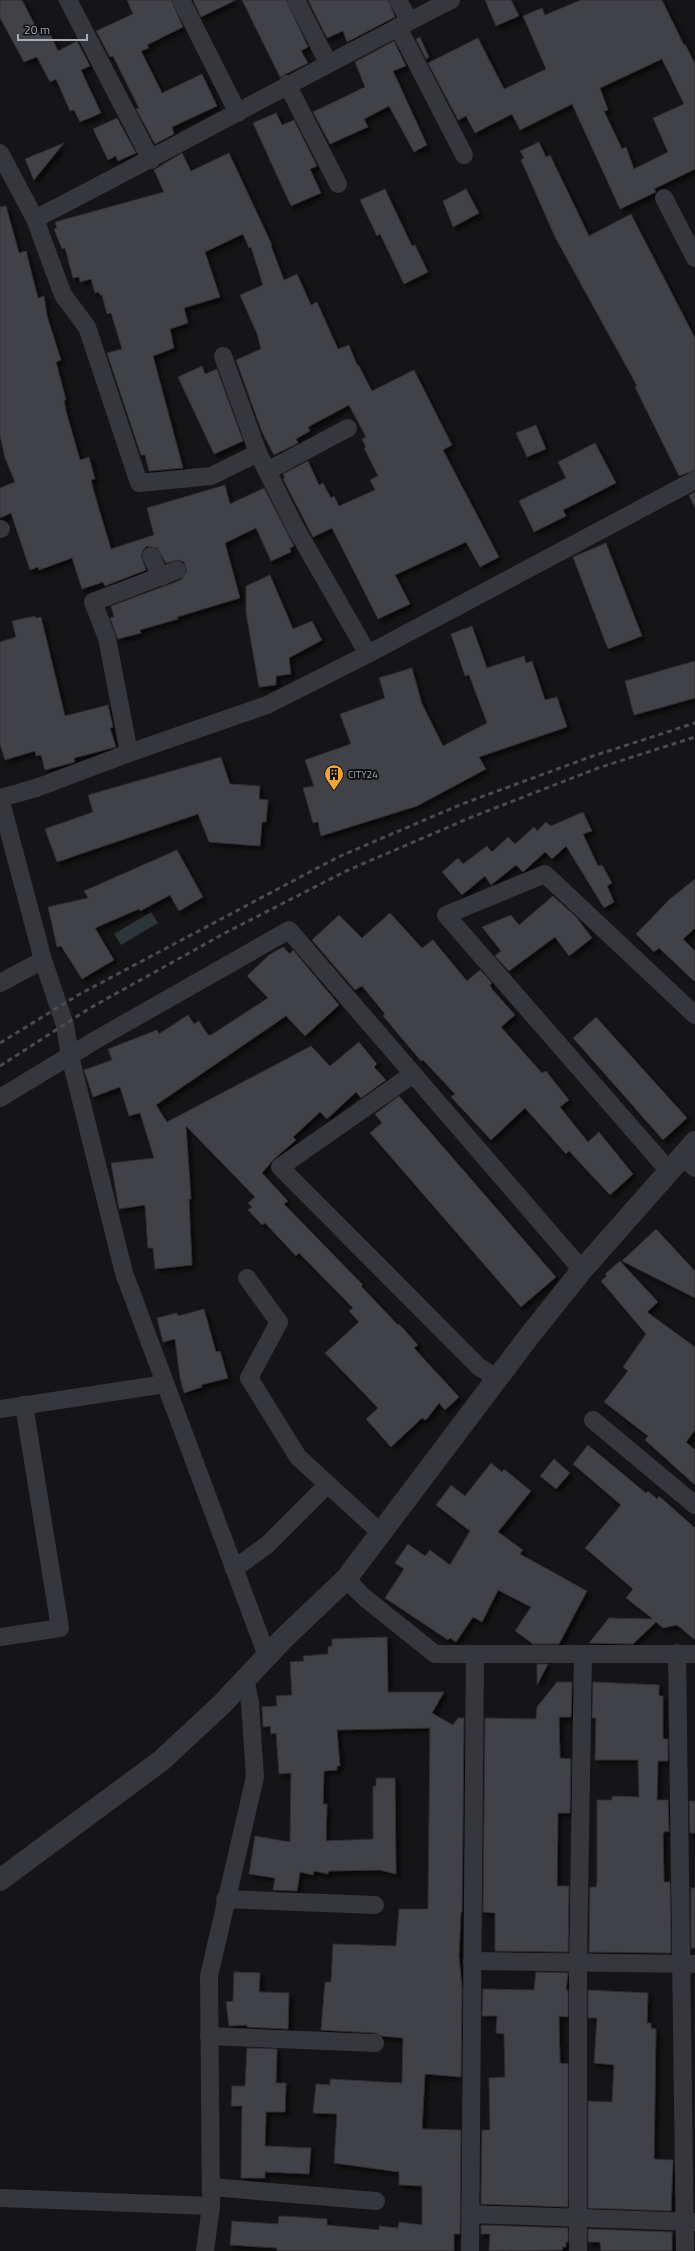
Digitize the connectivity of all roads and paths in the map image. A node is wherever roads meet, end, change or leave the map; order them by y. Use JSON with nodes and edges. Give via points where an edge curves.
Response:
{"nodes":[{"id":1,"x":68,"y":0,"type":"edge"},
{"id":2,"x":181,"y":0,"type":"edge"},
{"id":3,"x":296,"y":0,"type":"edge"},
{"id":4,"x":398,"y":0,"type":"edge"},
{"id":5,"x":451,"y":0,"type":"edge"},
{"id":6,"x":403,"y":24,"type":"junction"},
{"id":7,"x":328,"y":63,"type":"junction"},
{"id":8,"x":288,"y":84,"type":"junction"},
{"id":9,"x":238,"y":113,"type":"junction"},
{"id":10,"x":0,"y":153,"type":"edge"},
{"id":11,"x":464,"y":155,"type":"dead end"},
{"id":12,"x":151,"y":160,"type":"junction"},
{"id":13,"x":338,"y":184,"type":"dead end"},
{"id":14,"x":664,"y":198,"type":"dead end"},
{"id":15,"x":35,"y":218,"type":"junction"},
{"id":16,"x":695,"y":258,"type":"edge"},
{"id":17,"x":224,"y":356,"type":"dead end"},
{"id":18,"x":348,"y":428,"type":"dead end"},
{"id":19,"x":258,"y":453,"type":"junction"},
{"id":20,"x":267,"y":472,"type":"junction"},
{"id":21,"x":695,"y":480,"type":"edge"},
{"id":22,"x":151,"y":556,"type":"dead end"},
{"id":23,"x":368,"y":654,"type":"junction"},
{"id":24,"x":129,"y":754,"type":"junction"},
{"id":25,"x":0,"y":798,"type":"edge"},
{"id":26,"x":43,"y":960,"type":"junction"},
{"id":27,"x":0,"y":983,"type":"edge"},
{"id":28,"x":695,"y":1015,"type":"edge"},
{"id":29,"x":70,"y":1056,"type":"junction"},
{"id":30,"x":413,"y":1074,"type":"junction"},
{"id":31,"x":0,"y":1098,"type":"edge"},
{"id":32,"x":685,"y":1159,"type":"edge"},
{"id":33,"x":582,"y":1270,"type":"junction"},
{"id":34,"x":247,"y":1278,"type":"dead end"},
{"id":35,"x":497,"y":1378,"type":"junction"},
{"id":36,"x":165,"y":1384,"type":"junction"},
{"id":37,"x":24,"y":1405,"type":"junction"},
{"id":38,"x":0,"y":1409,"type":"edge"},
{"id":39,"x":593,"y":1420,"type":"dead end"},
{"id":40,"x":327,"y":1485,"type":"junction"},
{"id":41,"x":695,"y":1506,"type":"edge"},
{"id":42,"x":381,"y":1533,"type":"junction"},
{"id":43,"x":234,"y":1569,"type":"junction"},
{"id":44,"x":346,"y":1579,"type":"junction"},
{"id":45,"x":0,"y":1637,"type":"edge"},
{"id":46,"x":677,"y":1653,"type":"junction"},
{"id":47,"x":475,"y":1654,"type":"junction"},
{"id":48,"x":583,"y":1654,"type":"junction"},
{"id":49,"x":695,"y":1654,"type":"edge"},
{"id":50,"x":267,"y":1656,"type":"junction"},
{"id":51,"x":242,"y":1682,"type":"junction"},
{"id":52,"x":0,"y":1880,"type":"edge"},
{"id":53,"x":225,"y":1899,"type":"junction"},
{"id":54,"x":375,"y":1905,"type":"dead end"},
{"id":55,"x":472,"y":1961,"type":"junction"},
{"id":56,"x":578,"y":1962,"type":"junction"},
{"id":57,"x":688,"y":1964,"type":"edge"},
{"id":58,"x":209,"y":2036,"type":"junction"},
{"id":59,"x":375,"y":2043,"type":"dead end"},
{"id":60,"x":211,"y":2187,"type":"junction"},
{"id":61,"x":0,"y":2198,"type":"edge"},
{"id":62,"x":376,"y":2201,"type":"dead end"},
{"id":63,"x":211,"y":2206,"type":"junction"},
{"id":64,"x":471,"y":2214,"type":"junction"},
{"id":65,"x":578,"y":2218,"type":"junction"},
{"id":66,"x":690,"y":2222,"type":"edge"},
{"id":67,"x":205,"y":2251,"type":"edge"},
{"id":68,"x":470,"y":2251,"type":"edge"},
{"id":69,"x":578,"y":2251,"type":"edge"},
{"id":70,"x":685,"y":2251,"type":"edge"}],
"edges":[{"from":1,"to":12,"type":"street"},
{"from":2,"to":9,"type":"street"},
{"from":3,"to":7,"type":"street"},
{"from":4,"to":6,"type":"street"},
{"from":5,"to":6,"type":"street"},
{"from":6,"to":7,"type":"street"},
{"from":6,"to":11,"type":"street"},
{"from":7,"to":8,"type":"street"},
{"from":8,"to":9,"type":"street"},
{"from":8,"to":13,"type":"street"},
{"from":9,"to":12,"type":"street"},
{"from":10,"to":15,"type":"street"},
{"from":12,"to":15,"type":"street"},
{"from":14,"to":16,"type":"street"},
{"from":15,"to":19,"type":"street","via":[[63,295],[87,327],[139,483],[211,476]]},
{"from":17,"to":19,"type":"street"},
{"from":18,"to":20,"type":"street"},
{"from":19,"to":20,"type":"street"},
{"from":20,"to":23,"type":"street","via":[[295,528]]},
{"from":21,"to":23,"type":"street"},
{"from":22,"to":24,"type":"street","via":[[169,574],[93,602],[107,638]]},
{"from":23,"to":24,"type":"street","via":[[267,704]]},
{"from":24,"to":25,"type":"street","via":[[36,788]]},
{"from":25,"to":26,"type":"street"},
{"from":26,"to":27,"type":"street"},
{"from":26,"to":29,"type":"street","via":[[65,1024]]},
{"from":28,"to":32,"type":"street","via":[[545,874],[446,914]]},
{"from":29,"to":30,"type":"street","via":[[289,930]]},
{"from":29,"to":31,"type":"street"},
{"from":29,"to":36,"type":"street","via":[[124,1273]]},
{"from":30,"to":33,"type":"street"},
{"from":30,"to":35,"type":"street","via":[[280,1167],[479,1367]]},
{"from":32,"to":33,"type":"street"},
{"from":33,"to":35,"type":"street"},
{"from":34,"to":40,"type":"street","via":[[279,1322],[249,1378],[298,1457]]},
{"from":35,"to":42,"type":"street"},
{"from":36,"to":37,"type":"street"},
{"from":36,"to":43,"type":"street"},
{"from":37,"to":38,"type":"street"},
{"from":37,"to":45,"type":"street","via":[[60,1628]]},
{"from":39,"to":41,"type":"street"},
{"from":40,"to":42,"type":"street"},
{"from":40,"to":43,"type":"street","via":[[267,1545]]},
{"from":42,"to":44,"type":"street"},
{"from":43,"to":50,"type":"street"},
{"from":44,"to":47,"type":"street","via":[[365,1598],[435,1654]]},
{"from":44,"to":50,"type":"street"},
{"from":46,"to":48,"type":"street"},
{"from":46,"to":49,"type":"street"},
{"from":46,"to":57,"type":"street"},
{"from":47,"to":48,"type":"street"},
{"from":47,"to":55,"type":"street"},
{"from":48,"to":56,"type":"street"},
{"from":50,"to":51,"type":"street"},
{"from":51,"to":52,"type":"street","via":[[162,1760]]},
{"from":51,"to":53,"type":"street","via":[[247,1688],[250,1703],[255,1777]]},
{"from":53,"to":54,"type":"street"},
{"from":53,"to":58,"type":"street","via":[[209,1976]]},
{"from":55,"to":56,"type":"street"},
{"from":55,"to":64,"type":"street"},
{"from":56,"to":57,"type":"street"},
{"from":56,"to":65,"type":"street"},
{"from":57,"to":66,"type":"street"},
{"from":58,"to":59,"type":"street"},
{"from":58,"to":60,"type":"street"},
{"from":60,"to":62,"type":"street"},
{"from":60,"to":63,"type":"street"},
{"from":61,"to":63,"type":"street"},
{"from":63,"to":67,"type":"street"},
{"from":64,"to":65,"type":"street"},
{"from":64,"to":68,"type":"street"},
{"from":65,"to":66,"type":"street"},
{"from":65,"to":69,"type":"street"},
{"from":66,"to":70,"type":"street"}]}
